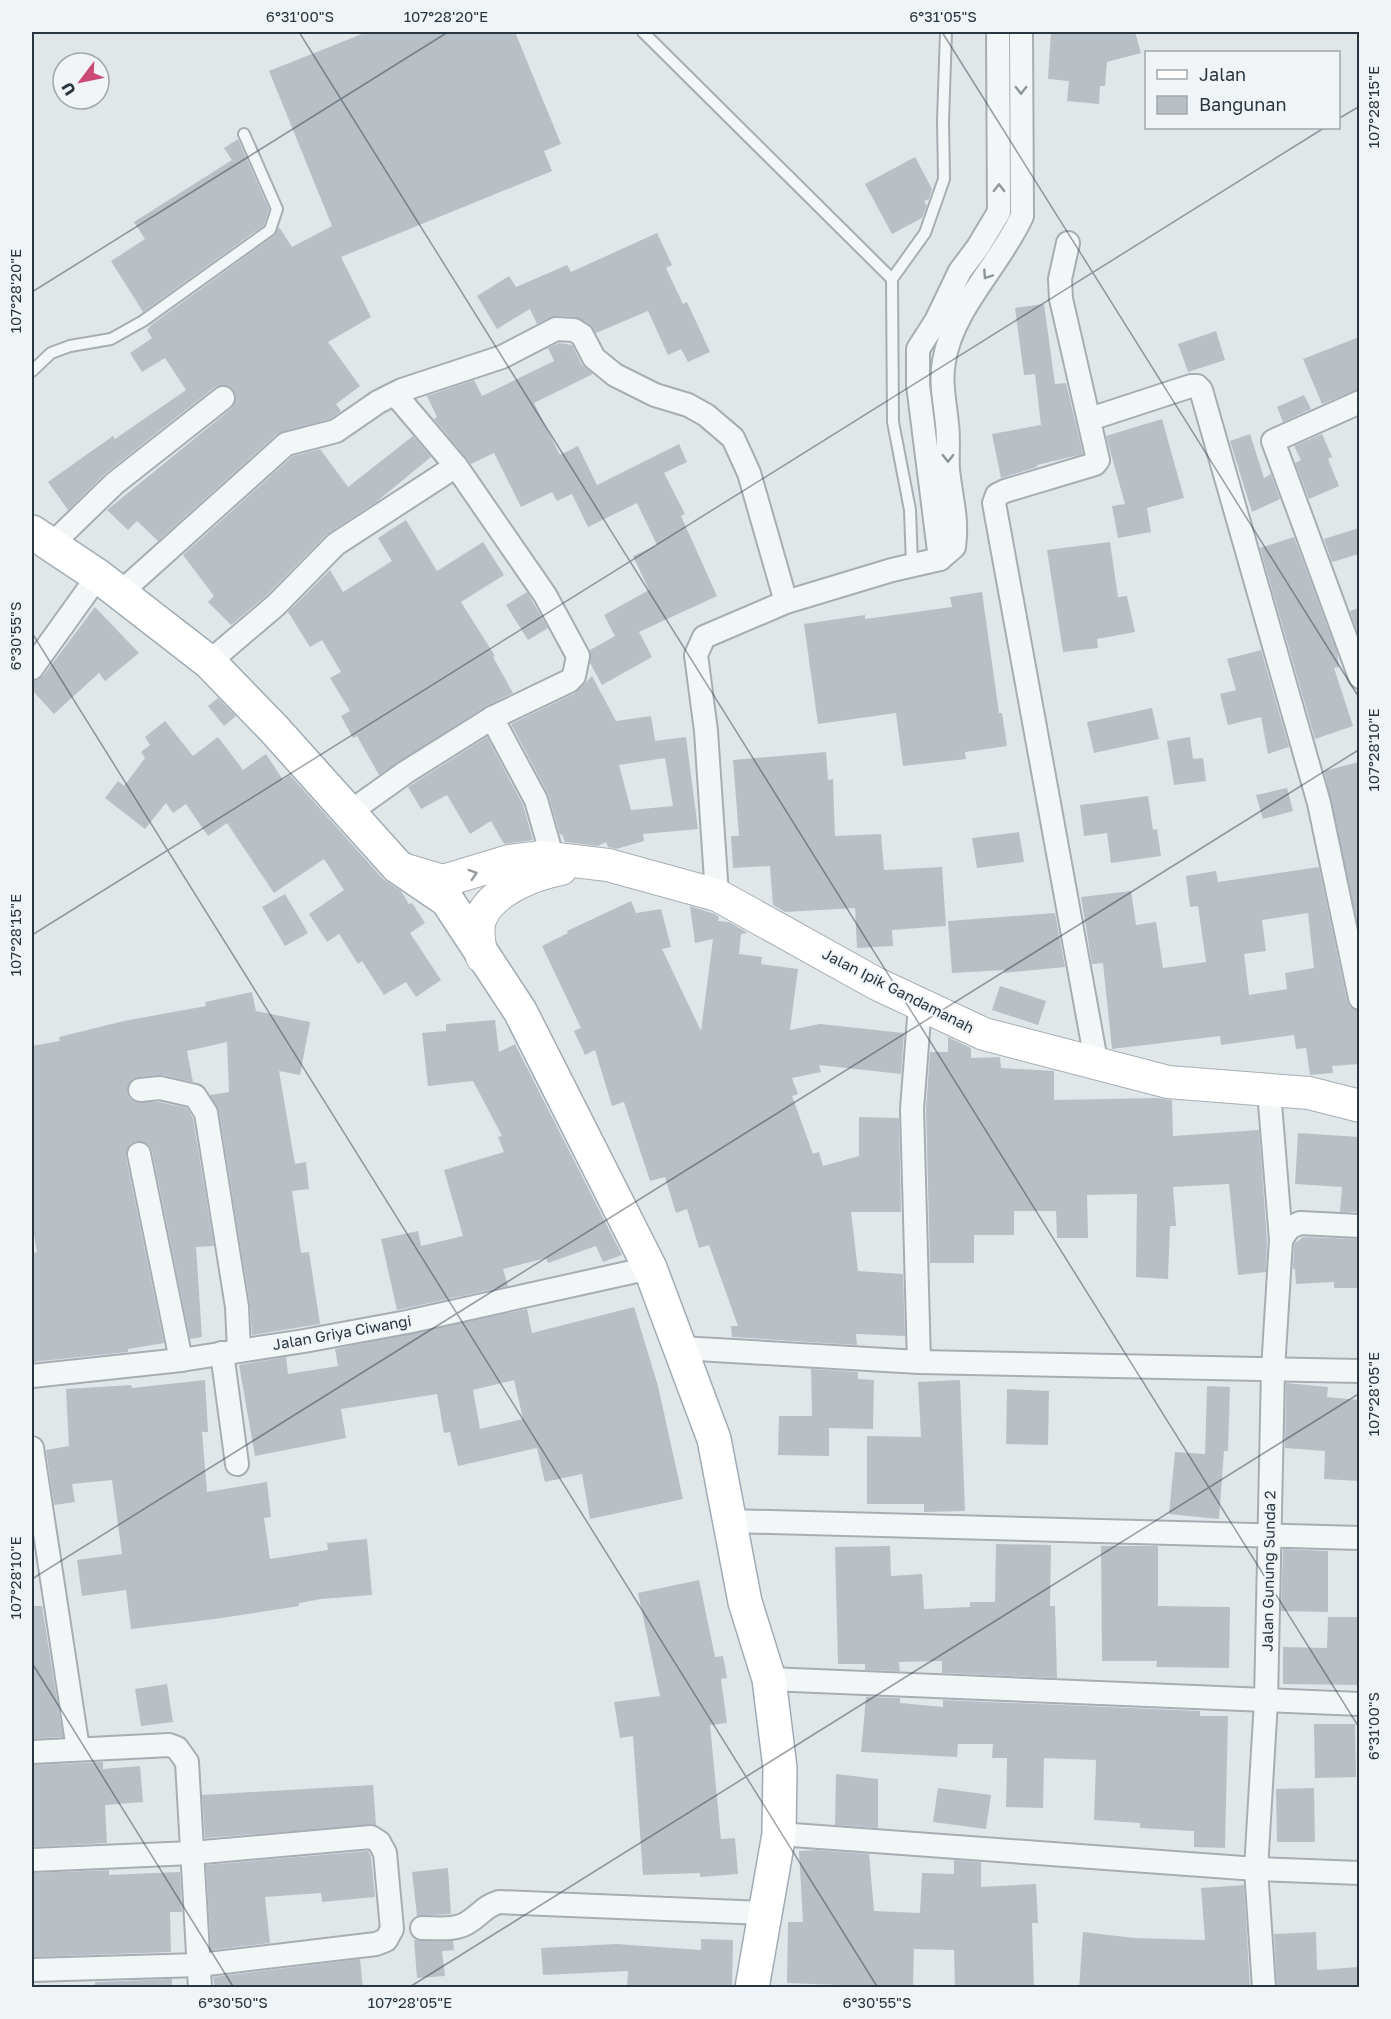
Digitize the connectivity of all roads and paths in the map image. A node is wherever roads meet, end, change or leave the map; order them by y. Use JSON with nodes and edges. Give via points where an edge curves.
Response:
{"nodes":[{"id":1,"x":643,"y":32,"type":"edge"},
{"id":2,"x":946,"y":32,"type":"edge"},
{"id":3,"x":998,"y":32,"type":"edge"},
{"id":4,"x":1020,"y":32,"type":"edge"},
{"id":5,"x":244,"y":134,"type":"dead end"},
{"id":6,"x":1068,"y":243,"type":"dead end"},
{"id":7,"x":892,"y":279,"type":"junction"},
{"id":8,"x":918,"y":349,"type":"junction"},
{"id":9,"x":944,"y":359,"type":"junction"},
{"id":10,"x":32,"y":371,"type":"edge"},
{"id":11,"x":395,"y":394,"type":"junction"},
{"id":12,"x":223,"y":398,"type":"dead end"},
{"id":13,"x":1359,"y":402,"type":"edge"},
{"id":14,"x":1090,"y":419,"type":"junction"},
{"id":15,"x":456,"y":466,"type":"junction"},
{"id":16,"x":41,"y":539,"type":"edge"},
{"id":17,"x":940,"y":559,"type":"junction"},
{"id":18,"x":912,"y":565,"type":"junction"},
{"id":19,"x":109,"y":585,"type":"junction"},
{"id":20,"x":786,"y":602,"type":"junction"},
{"id":21,"x":209,"y":662,"type":"junction"},
{"id":22,"x":32,"y":668,"type":"edge"},
{"id":23,"x":1359,"y":677,"type":"edge"},
{"id":24,"x":492,"y":718,"type":"junction"},
{"id":25,"x":350,"y":812,"type":"junction"},
{"id":26,"x":554,"y":863,"type":"junction"},
{"id":27,"x":397,"y":866,"type":"junction"},
{"id":28,"x":717,"y":895,"type":"junction"},
{"id":29,"x":482,"y":957,"type":"junction"},
{"id":30,"x":1359,"y":998,"type":"edge"},
{"id":31,"x":920,"y":1005,"type":"junction"},
{"id":32,"x":1097,"y":1066,"type":"junction"},
{"id":33,"x":140,"y":1090,"type":"dead end"},
{"id":34,"x":1269,"y":1091,"type":"junction"},
{"id":35,"x":1359,"y":1106,"type":"edge"},
{"id":36,"x":139,"y":1154,"type":"dead end"},
{"id":37,"x":1359,"y":1226,"type":"edge"},
{"id":38,"x":1281,"y":1240,"type":"junction"},
{"id":39,"x":650,"y":1268,"type":"junction"},
{"id":40,"x":681,"y":1348,"type":"junction"},
{"id":41,"x":230,"y":1352,"type":"junction"},
{"id":42,"x":181,"y":1360,"type":"junction"},
{"id":43,"x":920,"y":1362,"type":"junction"},
{"id":44,"x":1274,"y":1370,"type":"junction"},
{"id":45,"x":1359,"y":1371,"type":"edge"},
{"id":46,"x":32,"y":1376,"type":"edge"},
{"id":47,"x":32,"y":1448,"type":"edge"},
{"id":48,"x":237,"y":1464,"type":"dead end"},
{"id":49,"x":730,"y":1521,"type":"junction"},
{"id":50,"x":1269,"y":1535,"type":"junction"},
{"id":51,"x":1359,"y":1538,"type":"edge"},
{"id":52,"x":769,"y":1679,"type":"junction"},
{"id":53,"x":1266,"y":1701,"type":"junction"},
{"id":54,"x":1359,"y":1704,"type":"edge"},
{"id":55,"x":78,"y":1749,"type":"junction"},
{"id":56,"x":32,"y":1752,"type":"edge"},
{"id":57,"x":779,"y":1834,"type":"junction"},
{"id":58,"x":192,"y":1853,"type":"junction"},
{"id":59,"x":32,"y":1860,"type":"edge"},
{"id":60,"x":1256,"y":1869,"type":"junction"},
{"id":61,"x":1359,"y":1873,"type":"edge"},
{"id":62,"x":765,"y":1913,"type":"junction"},
{"id":63,"x":422,"y":1928,"type":"dead end"},
{"id":64,"x":200,"y":1965,"type":"junction"},
{"id":65,"x":32,"y":1970,"type":"edge"},
{"id":66,"x":200,"y":1988,"type":"edge"},
{"id":67,"x":752,"y":1988,"type":"edge"},
{"id":68,"x":1264,"y":1988,"type":"edge"}],
"edges":[{"from":1,"to":7,"type":"lane"},
{"from":2,"to":7,"type":"lane","via":[[944,179],[925,233]]},
{"from":8,"to":3,"type":"street","one_way":true,"via":[[960,271],[999,212]]},
{"from":4,"to":9,"type":"street","one_way":true,"via":[[1022,216],[1010,242],[954,328]]},
{"from":5,"to":10,"type":"lane","via":[[277,209],[270,230],[143,321],[111,339],[51,353]]},
{"from":6,"to":14,"type":"street","via":[[1060,279],[1061,299]]},
{"from":7,"to":18,"type":"lane","via":[[893,422],[910,510]]},
{"from":8,"to":9,"type":"street"},
{"from":8,"to":17,"type":"street","via":[[918,386]]},
{"from":9,"to":17,"type":"street","one_way":true,"via":[[941,389],[957,525],[954,547]]},
{"from":11,"to":15,"type":"street"},
{"from":11,"to":19,"type":"street","via":[[336,431],[286,444]]},
{"from":11,"to":20,"type":"street","via":[[502,357],[556,329],[574,330],[587,341],[594,358],[615,375],[655,395],[688,405],[733,438],[749,473]]},
{"from":12,"to":16,"type":"street"},
{"from":13,"to":23,"type":"street","via":[[1273,441]]},
{"from":14,"to":30,"type":"street","via":[[1191,386],[1201,390],[1318,803]]},
{"from":14,"to":32,"type":"street","via":[[1099,456],[1097,463],[1005,490],[994,503]]},
{"from":15,"to":21,"type":"street","via":[[336,544],[276,604]]},
{"from":15,"to":24,"type":"street","via":[[545,596],[578,656],[574,676],[568,681]]},
{"from":16,"to":19,"type":"main road"},
{"from":17,"to":18,"type":"street"},
{"from":18,"to":20,"type":"street"},
{"from":19,"to":21,"type":"main road"},
{"from":19,"to":22,"type":"street"},
{"from":20,"to":28,"type":"street","via":[[704,637],[696,655],[706,731]]},
{"from":21,"to":25,"type":"main road"},
{"from":24,"to":25,"type":"street"},
{"from":24,"to":26,"type":"street","via":[[536,800]]},
{"from":25,"to":27,"type":"main road"},
{"from":27,"to":26,"type":"street","name":"Jalan Ipik Gandamanah","one_way":true,"via":[[443,881],[509,861]]},
{"from":26,"to":28,"type":"street","name":"Jalan Ipik Gandamanah","via":[[591,862]]},
{"from":26,"to":29,"type":"street","name":"Jalan Ipik Gandamanah","via":[[513,886],[484,912],[478,935]]},
{"from":27,"to":29,"type":"main road","via":[[447,900]]},
{"from":28,"to":31,"type":"street","name":"Jalan Ipik Gandamanah"},
{"from":29,"to":39,"type":"main road","via":[[520,1011]]},
{"from":31,"to":32,"type":"street","name":"Jalan Ipik Gandamanah","via":[[984,1034]]},
{"from":31,"to":43,"type":"street","via":[[912,1108]]},
{"from":32,"to":34,"type":"street","name":"Jalan Ipik Gandamanah","via":[[1168,1082]]},
{"from":33,"to":41,"type":"street","via":[[160,1088],[195,1096],[206,1113],[237,1307]]},
{"from":34,"to":35,"type":"street","name":"Jalan Ipik Gandamanah","via":[[1309,1093]]},
{"from":34,"to":38,"type":"street","name":"Jalan Gunung Sunda 2"},
{"from":36,"to":42,"type":"street"},
{"from":37,"to":38,"type":"street","via":[[1300,1223],[1289,1228]]},
{"from":38,"to":44,"type":"street","name":"Jalan Gunung Sunda 2"},
{"from":39,"to":40,"type":"main road"},
{"from":39,"to":41,"type":"street","name":"Jalan Griya Ciwangi","via":[[407,1322]]},
{"from":40,"to":43,"type":"street"},
{"from":40,"to":49,"type":"main road","via":[[714,1438]]},
{"from":41,"to":42,"type":"street","name":"Jalan Griya Ciwangi"},
{"from":41,"to":48,"type":"street"},
{"from":42,"to":46,"type":"street","name":"Jalan Griya Ciwangi"},
{"from":43,"to":44,"type":"street"},
{"from":44,"to":45,"type":"street"},
{"from":44,"to":50,"type":"street","name":"Jalan Gunung Sunda 2"},
{"from":47,"to":55,"type":"street"},
{"from":49,"to":50,"type":"street"},
{"from":49,"to":52,"type":"main road","via":[[745,1602]]},
{"from":50,"to":51,"type":"street"},
{"from":50,"to":53,"type":"street","name":"Jalan Gunung Sunda 2"},
{"from":52,"to":53,"type":"street"},
{"from":52,"to":57,"type":"main road","via":[[780,1768]]},
{"from":53,"to":54,"type":"street"},
{"from":53,"to":60,"type":"street","name":"Jalan Gunung Sunda 2"},
{"from":55,"to":56,"type":"street"},
{"from":55,"to":58,"type":"street","via":[[169,1745],[177,1748],[187,1762]]},
{"from":57,"to":60,"type":"street"},
{"from":57,"to":62,"type":"main road"},
{"from":58,"to":59,"type":"street"},
{"from":58,"to":64,"type":"street"},
{"from":58,"to":64,"type":"street","via":[[371,1837],[386,1853],[392,1929],[386,1940],[376,1944]]},
{"from":60,"to":61,"type":"street"},
{"from":60,"to":68,"type":"street","name":"Jalan Gunung Sunda 2"},
{"from":62,"to":63,"type":"street","via":[[499,1902],[488,1905],[466,1924]]},
{"from":62,"to":67,"type":"main road"},
{"from":64,"to":65,"type":"street"},
{"from":64,"to":66,"type":"street"}]}
